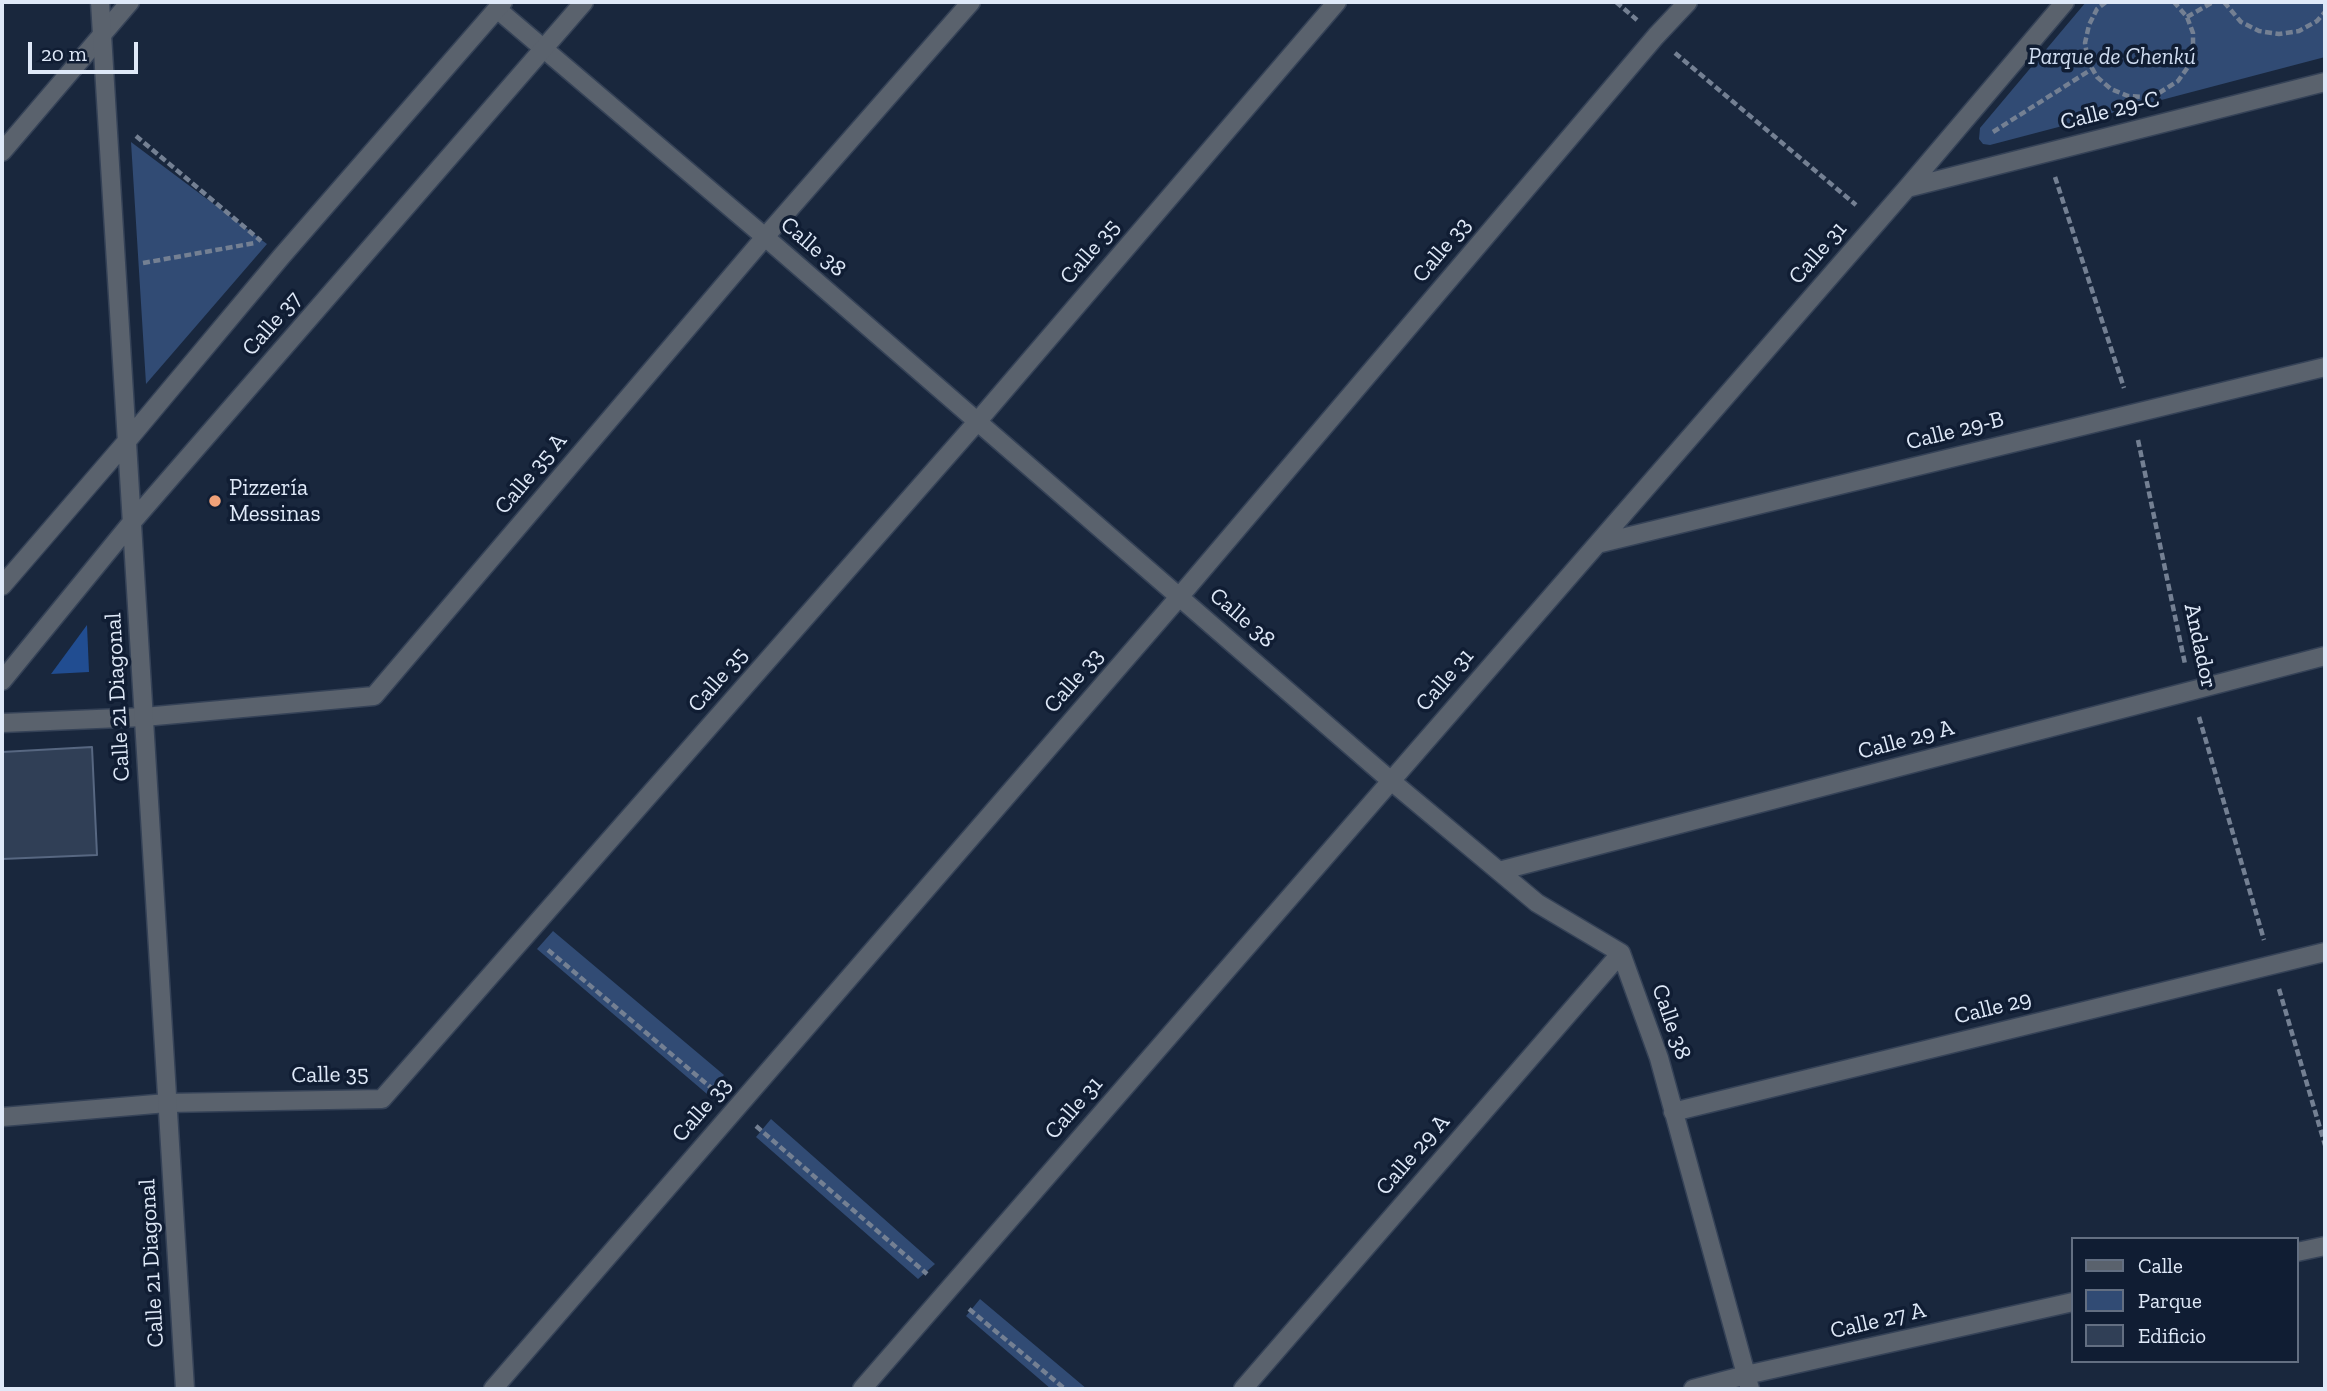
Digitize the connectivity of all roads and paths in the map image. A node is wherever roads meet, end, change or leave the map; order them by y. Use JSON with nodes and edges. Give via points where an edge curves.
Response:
{"nodes":[{"id":1,"x":100,"y":2,"type":"edge"},
{"id":2,"x":130,"y":2,"type":"edge"},
{"id":3,"x":584,"y":2,"type":"edge"},
{"id":4,"x":971,"y":2,"type":"edge"},
{"id":5,"x":1337,"y":2,"type":"edge"},
{"id":6,"x":1616,"y":2,"type":"edge"},
{"id":7,"x":1688,"y":2,"type":"edge"},
{"id":8,"x":2065,"y":2,"type":"edge"},
{"id":9,"x":2105,"y":2,"type":"edge"},
{"id":10,"x":2174,"y":2,"type":"edge"},
{"id":11,"x":2213,"y":2,"type":"edge"},
{"id":12,"x":2224,"y":2,"type":"edge"},
{"id":13,"x":500,"y":5,"type":"edge"},
{"id":14,"x":2325,"y":12,"type":"edge"},
{"id":15,"x":2186,"y":17,"type":"junction"},
{"id":16,"x":102,"y":35,"type":"junction"},
{"id":17,"x":1656,"y":36,"type":"junction"},
{"id":18,"x":544,"y":49,"type":"junction"},
{"id":19,"x":2092,"y":69,"type":"junction"},
{"id":20,"x":2325,"y":82,"type":"edge"},
{"id":21,"x":108,"y":113,"type":"junction"},
{"id":22,"x":1988,"y":136,"type":"dead end"},
{"id":23,"x":2,"y":152,"type":"edge"},
{"id":24,"x":2047,"y":152,"type":"junction"},
{"id":25,"x":1907,"y":188,"type":"junction"},
{"id":26,"x":1877,"y":222,"type":"junction"},
{"id":27,"x":765,"y":237,"type":"junction"},
{"id":28,"x":117,"y":267,"type":"junction"},
{"id":29,"x":2325,"y":367,"type":"edge"},
{"id":30,"x":2133,"y":413,"type":"junction"},
{"id":31,"x":977,"y":422,"type":"junction"},
{"id":32,"x":127,"y":441,"type":"junction"},
{"id":33,"x":132,"y":522,"type":"junction"},
{"id":34,"x":1597,"y":544,"type":"junction"},
{"id":35,"x":2,"y":586,"type":"edge"},
{"id":36,"x":1180,"y":596,"type":"junction"},
{"id":37,"x":2325,"y":656,"type":"edge"},
{"id":38,"x":2,"y":681,"type":"edge"},
{"id":39,"x":2191,"y":691,"type":"junction"},
{"id":40,"x":144,"y":717,"type":"junction"},
{"id":41,"x":2,"y":723,"type":"edge"},
{"id":42,"x":1390,"y":780,"type":"junction"},
{"id":43,"x":1499,"y":871,"type":"junction"},
{"id":44,"x":528,"y":933,"type":"junction"},
{"id":45,"x":2325,"y":952,"type":"edge"},
{"id":46,"x":1620,"y":953,"type":"junction"},
{"id":47,"x":2272,"y":964,"type":"junction"},
{"id":48,"x":167,"y":1103,"type":"junction"},
{"id":49,"x":736,"y":1109,"type":"junction"},
{"id":50,"x":1673,"y":1112,"type":"junction"},
{"id":51,"x":2,"y":1118,"type":"edge"},
{"id":52,"x":2325,"y":1145,"type":"edge"},
{"id":53,"x":2325,"y":1246,"type":"edge"},
{"id":54,"x":2299,"y":1252,"type":"edge"},
{"id":55,"x":947,"y":1291,"type":"junction"},
{"id":56,"x":2072,"y":1302,"type":"edge"},
{"id":57,"x":1748,"y":1382,"type":"edge"},
{"id":58,"x":185,"y":1389,"type":"edge"},
{"id":59,"x":493,"y":1389,"type":"edge"},
{"id":60,"x":862,"y":1389,"type":"edge"},
{"id":61,"x":1065,"y":1389,"type":"edge"},
{"id":62,"x":1243,"y":1389,"type":"edge"},
{"id":63,"x":1693,"y":1389,"type":"edge"}],
"edges":[{"from":1,"to":16,"type":"street","name":"Calle 21 Diagonal"},
{"from":2,"to":16,"type":"street"},
{"from":3,"to":18,"type":"street","name":"Calle 37"},
{"from":4,"to":27,"type":"street","name":"Calle 35 A"},
{"from":5,"to":31,"type":"street","name":"Calle 35"},
{"from":6,"to":17,"type":"path"},
{"from":7,"to":17,"type":"street","name":"Calle 33"},
{"from":8,"to":25,"type":"street","name":"Calle 31"},
{"from":9,"to":19,"type":"path","via":[[2089,25],[2085,43]]},
{"from":10,"to":15,"type":"path"},
{"from":11,"to":15,"type":"path"},
{"from":12,"to":14,"type":"path","via":[[2241,22],[2279,34],[2299,31]]},
{"from":13,"to":18,"type":"street","name":"Calle 38"},
{"from":13,"to":32,"type":"street","name":"Calle 37"},
{"from":15,"to":19,"type":"path","via":[[2193,33],[2193,51],[2188,67],[2164,92],[2128,96],[2111,89]]},
{"from":16,"to":21,"type":"street","name":"Calle 21 Diagonal"},
{"from":16,"to":23,"type":"street"},
{"from":17,"to":26,"type":"path"},
{"from":17,"to":36,"type":"street","name":"Calle 33"},
{"from":18,"to":27,"type":"street","name":"Calle 38"},
{"from":18,"to":33,"type":"street","name":"Calle 37"},
{"from":19,"to":22,"type":"path"},
{"from":20,"to":24,"type":"street","name":"Calle 29-C"},
{"from":21,"to":28,"type":"street","name":"Calle 21 Diagonal"},
{"from":21,"to":28,"type":"path","via":[[263,242]]},
{"from":24,"to":25,"type":"street","name":"Calle 29-C"},
{"from":24,"to":30,"type":"path","name":"Andador"},
{"from":25,"to":26,"type":"street","name":"Calle 31"},
{"from":26,"to":34,"type":"street","name":"Calle 31"},
{"from":27,"to":31,"type":"street","name":"Calle 38"},
{"from":27,"to":40,"type":"street","name":"Calle 35 A","via":[[374,696]]},
{"from":28,"to":32,"type":"street","name":"Calle 21 Diagonal"},
{"from":29,"to":30,"type":"street","name":"Calle 29-B"},
{"from":30,"to":34,"type":"street","name":"Calle 29-B"},
{"from":30,"to":39,"type":"path","name":"Andador"},
{"from":31,"to":36,"type":"street","name":"Calle 38"},
{"from":31,"to":44,"type":"street","name":"Calle 35"},
{"from":32,"to":33,"type":"street","name":"Calle 21 Diagonal"},
{"from":32,"to":35,"type":"street","name":"Calle 37"},
{"from":33,"to":38,"type":"street","name":"Calle 37"},
{"from":33,"to":40,"type":"street","name":"Calle 21 Diagonal"},
{"from":34,"to":42,"type":"street","name":"Calle 31"},
{"from":36,"to":42,"type":"street","name":"Calle 38"},
{"from":36,"to":49,"type":"street","name":"Calle 33"},
{"from":37,"to":39,"type":"street","name":"Calle 29 A"},
{"from":39,"to":43,"type":"street","name":"Calle 29 A"},
{"from":39,"to":47,"type":"path","name":"Andador"},
{"from":40,"to":41,"type":"street","name":"Calle 35 A"},
{"from":40,"to":48,"type":"street","name":"Calle 21 Diagonal"},
{"from":42,"to":43,"type":"street","name":"Calle 38"},
{"from":42,"to":55,"type":"street","name":"Calle 31"},
{"from":43,"to":46,"type":"street","name":"Calle 38","via":[[1537,903]]},
{"from":44,"to":48,"type":"street","name":"Calle 35","via":[[382,1099]]},
{"from":44,"to":49,"type":"path"},
{"from":45,"to":47,"type":"street","name":"Calle 29"},
{"from":46,"to":50,"type":"street","name":"Calle 38","via":[[1659,1058]]},
{"from":46,"to":62,"type":"street","name":"Calle 29 A"},
{"from":47,"to":50,"type":"street","name":"Calle 29"},
{"from":47,"to":52,"type":"path","name":"Andador"},
{"from":48,"to":51,"type":"street","name":"Calle 35"},
{"from":48,"to":58,"type":"street","name":"Calle 21 Diagonal"},
{"from":49,"to":55,"type":"path"},
{"from":49,"to":59,"type":"street","name":"Calle 33"},
{"from":50,"to":57,"type":"street","name":"Calle 38"},
{"from":53,"to":54,"type":"street"},
{"from":55,"to":60,"type":"street","name":"Calle 31"},
{"from":55,"to":61,"type":"path"},
{"from":56,"to":57,"type":"street","name":"Calle 27 A"},
{"from":57,"to":63,"type":"street","name":"Calle 27 A"}]}
